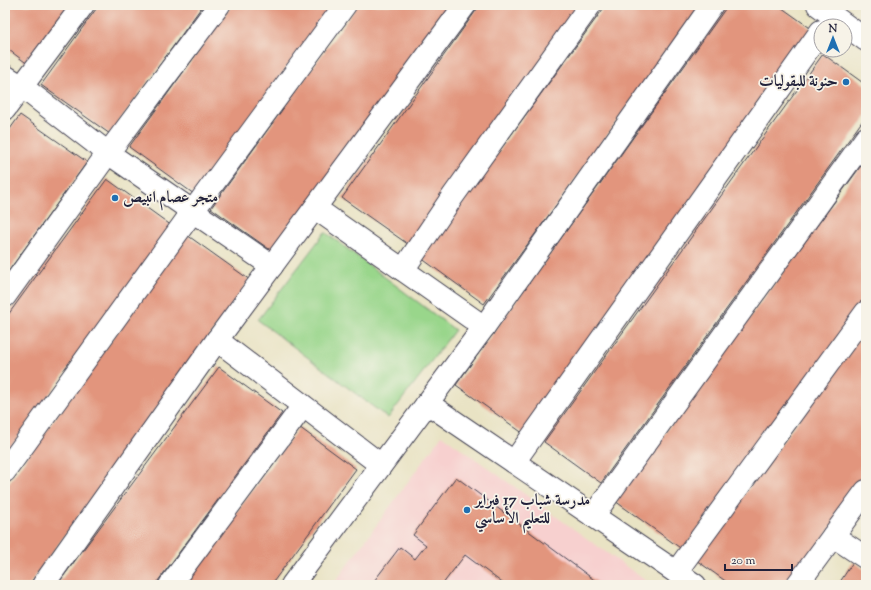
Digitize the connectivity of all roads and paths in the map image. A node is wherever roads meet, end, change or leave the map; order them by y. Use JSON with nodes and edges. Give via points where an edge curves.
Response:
{"nodes":[{"id":1,"x":83,"y":5,"type":"edge"},
{"id":2,"x":219,"y":5,"type":"edge"},
{"id":3,"x":345,"y":5,"type":"edge"},
{"id":4,"x":465,"y":5,"type":"edge"},
{"id":5,"x":590,"y":5,"type":"edge"},
{"id":6,"x":712,"y":5,"type":"edge"},
{"id":7,"x":853,"y":34,"type":"edge"},
{"id":8,"x":813,"y":35,"type":"edge"},
{"id":9,"x":866,"y":40,"type":"edge"},
{"id":10,"x":13,"y":81,"type":"edge"},
{"id":11,"x":5,"y":109,"type":"edge"},
{"id":12,"x":866,"y":138,"type":"edge"},
{"id":13,"x":108,"y":153,"type":"junction"},
{"id":14,"x":315,"y":208,"type":"junction"},
{"id":15,"x":193,"y":211,"type":"junction"},
{"id":16,"x":272,"y":266,"type":"junction"},
{"id":17,"x":403,"y":270,"type":"junction"},
{"id":18,"x":5,"y":296,"type":"edge"},
{"id":19,"x":866,"y":312,"type":"edge"},
{"id":20,"x":484,"y":327,"type":"junction"},
{"id":21,"x":217,"y":340,"type":"junction"},
{"id":22,"x":427,"y":403,"type":"junction"},
{"id":23,"x":303,"y":406,"type":"junction"},
{"id":24,"x":514,"y":462,"type":"junction"},
{"id":25,"x":381,"y":465,"type":"junction"},
{"id":26,"x":5,"y":471,"type":"edge"},
{"id":27,"x":866,"y":490,"type":"edge"},
{"id":28,"x":594,"y":516,"type":"junction"},
{"id":29,"x":833,"y":536,"type":"junction"},
{"id":30,"x":866,"y":558,"type":"edge"},
{"id":31,"x":676,"y":572,"type":"junction"},
{"id":32,"x":43,"y":585,"type":"edge"},
{"id":33,"x":170,"y":585,"type":"edge"},
{"id":34,"x":292,"y":585,"type":"edge"},
{"id":35,"x":695,"y":585,"type":"edge"},
{"id":36,"x":797,"y":585,"type":"edge"}],
"edges":[{"from":1,"to":10,"type":"street"},
{"from":2,"to":13,"type":"street"},
{"from":3,"to":15,"type":"street"},
{"from":4,"to":14,"type":"street"},
{"from":5,"to":17,"type":"street"},
{"from":6,"to":20,"type":"street"},
{"from":7,"to":9,"type":"street"},
{"from":8,"to":24,"type":"street"},
{"from":10,"to":11,"type":"street"},
{"from":10,"to":13,"type":"street"},
{"from":12,"to":28,"type":"street"},
{"from":13,"to":15,"type":"street"},
{"from":13,"to":18,"type":"street"},
{"from":14,"to":16,"type":"street"},
{"from":14,"to":17,"type":"street"},
{"from":15,"to":16,"type":"street"},
{"from":15,"to":26,"type":"street"},
{"from":16,"to":21,"type":"street"},
{"from":17,"to":20,"type":"street"},
{"from":19,"to":31,"type":"street"},
{"from":20,"to":22,"type":"street"},
{"from":21,"to":23,"type":"street"},
{"from":21,"to":32,"type":"street"},
{"from":22,"to":24,"type":"street"},
{"from":22,"to":25,"type":"street"},
{"from":23,"to":25,"type":"street"},
{"from":23,"to":33,"type":"street"},
{"from":24,"to":28,"type":"street"},
{"from":25,"to":34,"type":"street"},
{"from":27,"to":29,"type":"street"},
{"from":28,"to":31,"type":"street"},
{"from":29,"to":30,"type":"street"},
{"from":29,"to":36,"type":"street"},
{"from":31,"to":35,"type":"street"}]}
